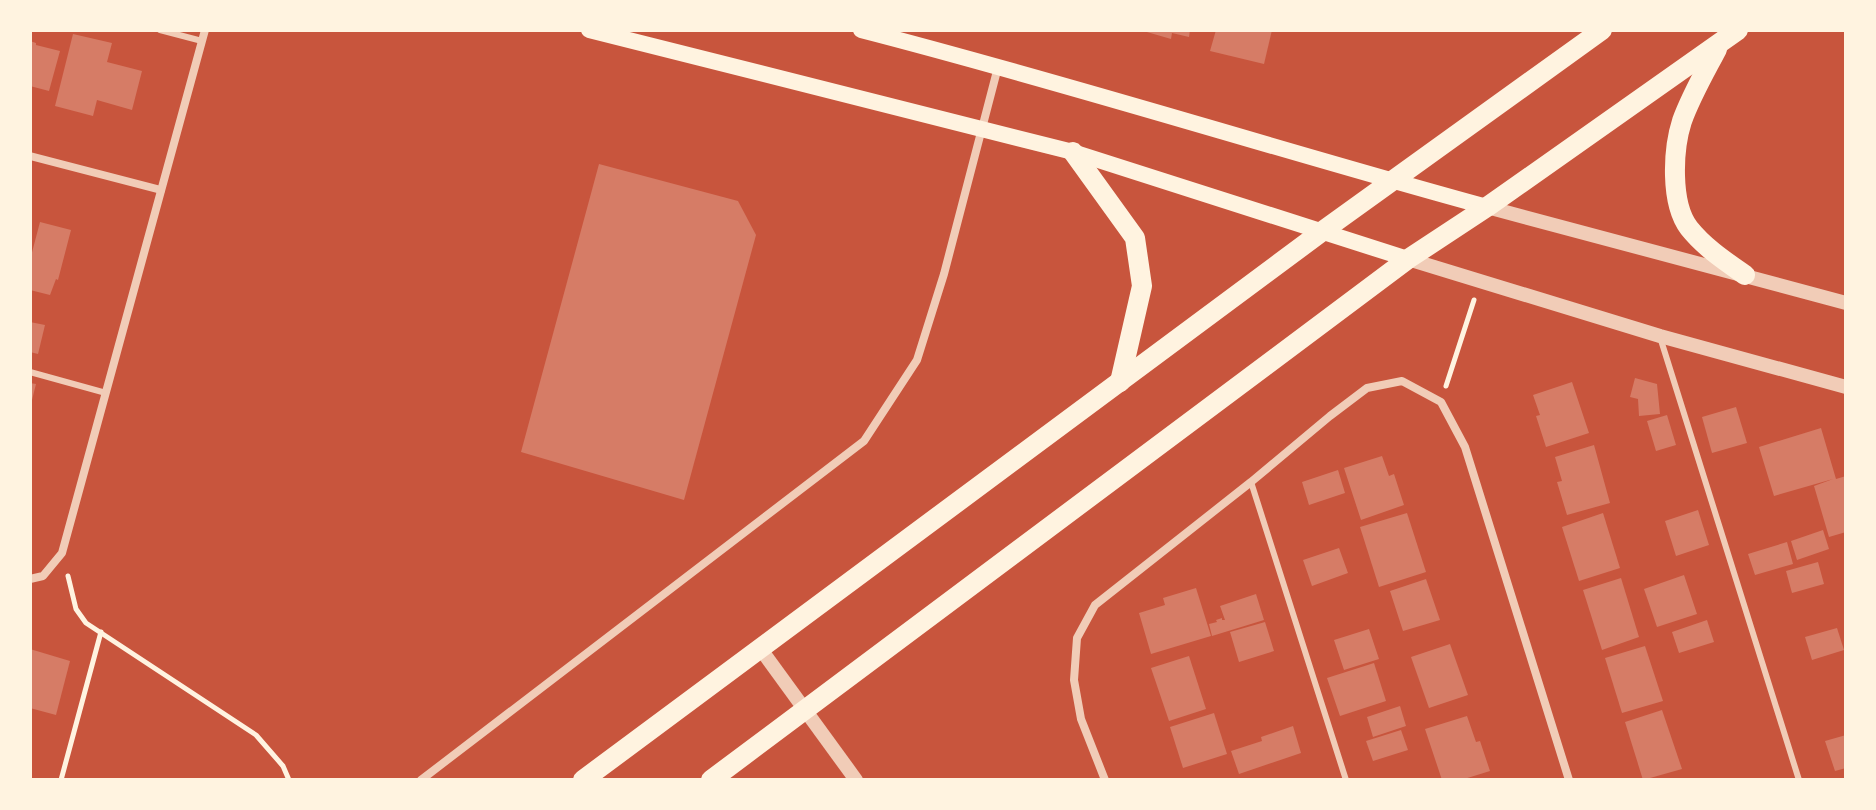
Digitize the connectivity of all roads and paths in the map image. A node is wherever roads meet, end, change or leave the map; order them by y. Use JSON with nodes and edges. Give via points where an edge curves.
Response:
{"nodes":[{"id":1,"x":160,"y":30,"type":"edge"},
{"id":2,"x":205,"y":30,"type":"edge"},
{"id":3,"x":589,"y":30,"type":"edge"},
{"id":4,"x":861,"y":30,"type":"edge"},
{"id":5,"x":1602,"y":30,"type":"edge"},
{"id":6,"x":1738,"y":30,"type":"edge"},
{"id":7,"x":202,"y":41,"type":"junction"},
{"id":8,"x":1719,"y":44,"type":"junction"},
{"id":9,"x":998,"y":66,"type":"junction"},
{"id":10,"x":983,"y":129,"type":"junction"},
{"id":11,"x":1073,"y":152,"type":"junction"},
{"id":12,"x":30,"y":156,"type":"edge"},
{"id":13,"x":1394,"y":182,"type":"junction"},
{"id":14,"x":161,"y":190,"type":"junction"},
{"id":15,"x":1487,"y":207,"type":"junction"},
{"id":16,"x":1324,"y":230,"type":"junction"},
{"id":17,"x":1408,"y":259,"type":"junction"},
{"id":18,"x":1745,"y":275,"type":"junction"},
{"id":19,"x":1481,"y":281,"type":"junction"},
{"id":20,"x":1846,"y":303,"type":"edge"},
{"id":21,"x":1660,"y":336,"type":"junction"},
{"id":22,"x":30,"y":372,"type":"edge"},
{"id":23,"x":1120,"y":382,"type":"junction"},
{"id":24,"x":1846,"y":387,"type":"edge"},
{"id":25,"x":106,"y":393,"type":"junction"},
{"id":26,"x":1441,"y":402,"type":"junction"},
{"id":27,"x":1251,"y":482,"type":"junction"},
{"id":28,"x":62,"y":553,"type":"junction"},
{"id":29,"x":30,"y":579,"type":"edge"},
{"id":30,"x":101,"y":632,"type":"junction"},
{"id":31,"x":760,"y":648,"type":"junction"},
{"id":32,"x":804,"y":709,"type":"junction"},
{"id":33,"x":61,"y":780,"type":"edge"},
{"id":34,"x":289,"y":780,"type":"edge"},
{"id":35,"x":421,"y":780,"type":"edge"},
{"id":36,"x":583,"y":780,"type":"edge"},
{"id":37,"x":711,"y":780,"type":"edge"},
{"id":38,"x":856,"y":780,"type":"edge"},
{"id":39,"x":1105,"y":780,"type":"edge"},
{"id":40,"x":1346,"y":780,"type":"edge"},
{"id":41,"x":1569,"y":780,"type":"edge"},
{"id":42,"x":1799,"y":780,"type":"edge"}],
"edges":[{"from":1,"to":7,"type":"lane"},
{"from":2,"to":7,"type":"street"},
{"from":3,"to":10,"type":"main road"},
{"from":4,"to":9,"type":"main road"},
{"from":5,"to":13,"type":"main road"},
{"from":6,"to":8,"type":"main road"},
{"from":7,"to":14,"type":"street"},
{"from":8,"to":15,"type":"main road"},
{"from":8,"to":18,"type":"main road","via":[[1681,124],[1676,199],[1688,226]]},
{"from":9,"to":10,"type":"street"},
{"from":9,"to":13,"type":"main road"},
{"from":10,"to":11,"type":"main road"},
{"from":10,"to":35,"type":"street","via":[[917,360],[864,441]]},
{"from":11,"to":16,"type":"main road"},
{"from":11,"to":23,"type":"main road","via":[[1135,238],[1142,286]]},
{"from":12,"to":14,"type":"street"},
{"from":13,"to":15,"type":"main road"},
{"from":13,"to":16,"type":"main road"},
{"from":14,"to":25,"type":"street"},
{"from":15,"to":17,"type":"main road"},
{"from":15,"to":18,"type":"street"},
{"from":16,"to":17,"type":"main road"},
{"from":16,"to":23,"type":"main road"},
{"from":17,"to":19,"type":"street"},
{"from":17,"to":32,"type":"main road"},
{"from":18,"to":20,"type":"street"},
{"from":19,"to":21,"type":"street"},
{"from":19,"to":26,"type":"path"},
{"from":21,"to":24,"type":"street"},
{"from":21,"to":42,"type":"lane"},
{"from":22,"to":25,"type":"lane"},
{"from":23,"to":31,"type":"main road"},
{"from":25,"to":28,"type":"street"},
{"from":26,"to":27,"type":"street","via":[[1402,381],[1367,388]]},
{"from":26,"to":41,"type":"street","via":[[1465,447]]},
{"from":27,"to":39,"type":"street","via":[[1095,605],[1077,638],[1074,680],[1081,719]]},
{"from":27,"to":40,"type":"lane"},
{"from":28,"to":29,"type":"street","via":[[43,576]]},
{"from":28,"to":30,"type":"path","via":[[76,609]]},
{"from":30,"to":33,"type":"path"},
{"from":30,"to":34,"type":"path","via":[[256,735]]},
{"from":31,"to":32,"type":"street"},
{"from":31,"to":36,"type":"main road"},
{"from":32,"to":37,"type":"main road"},
{"from":32,"to":38,"type":"street"}]}
